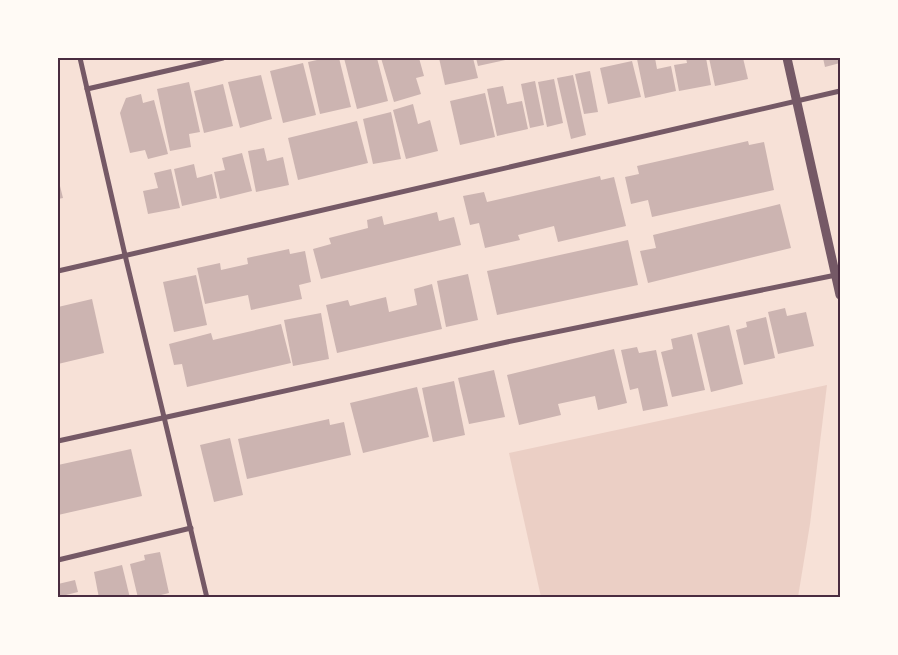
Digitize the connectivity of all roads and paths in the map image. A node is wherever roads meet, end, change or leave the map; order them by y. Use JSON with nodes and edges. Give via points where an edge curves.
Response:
{"nodes":[{"id":1,"x":80,"y":58,"type":"edge"},
{"id":2,"x":223,"y":58,"type":"edge"},
{"id":3,"x":787,"y":58,"type":"edge"},
{"id":4,"x":88,"y":89,"type":"junction"},
{"id":5,"x":840,"y":91,"type":"edge"},
{"id":6,"x":797,"y":101,"type":"junction"},
{"id":7,"x":125,"y":256,"type":"junction"},
{"id":8,"x":58,"y":271,"type":"edge"},
{"id":9,"x":837,"y":275,"type":"junction"},
{"id":10,"x":840,"y":295,"type":"edge"},
{"id":11,"x":164,"y":417,"type":"junction"},
{"id":12,"x":58,"y":441,"type":"edge"},
{"id":13,"x":191,"y":528,"type":"junction"},
{"id":14,"x":58,"y":560,"type":"edge"},
{"id":15,"x":207,"y":598,"type":"edge"}],
"edges":[{"from":1,"to":4,"type":"street"},
{"from":2,"to":4,"type":"street"},
{"from":3,"to":6,"type":"street"},
{"from":4,"to":7,"type":"street"},
{"from":5,"to":6,"type":"street"},
{"from":6,"to":7,"type":"street"},
{"from":6,"to":9,"type":"street"},
{"from":7,"to":8,"type":"street"},
{"from":7,"to":11,"type":"street"},
{"from":9,"to":10,"type":"street"},
{"from":9,"to":11,"type":"street","via":[[507,342]]},
{"from":11,"to":12,"type":"street"},
{"from":11,"to":13,"type":"street"},
{"from":13,"to":14,"type":"street"},
{"from":13,"to":15,"type":"street"}]}
